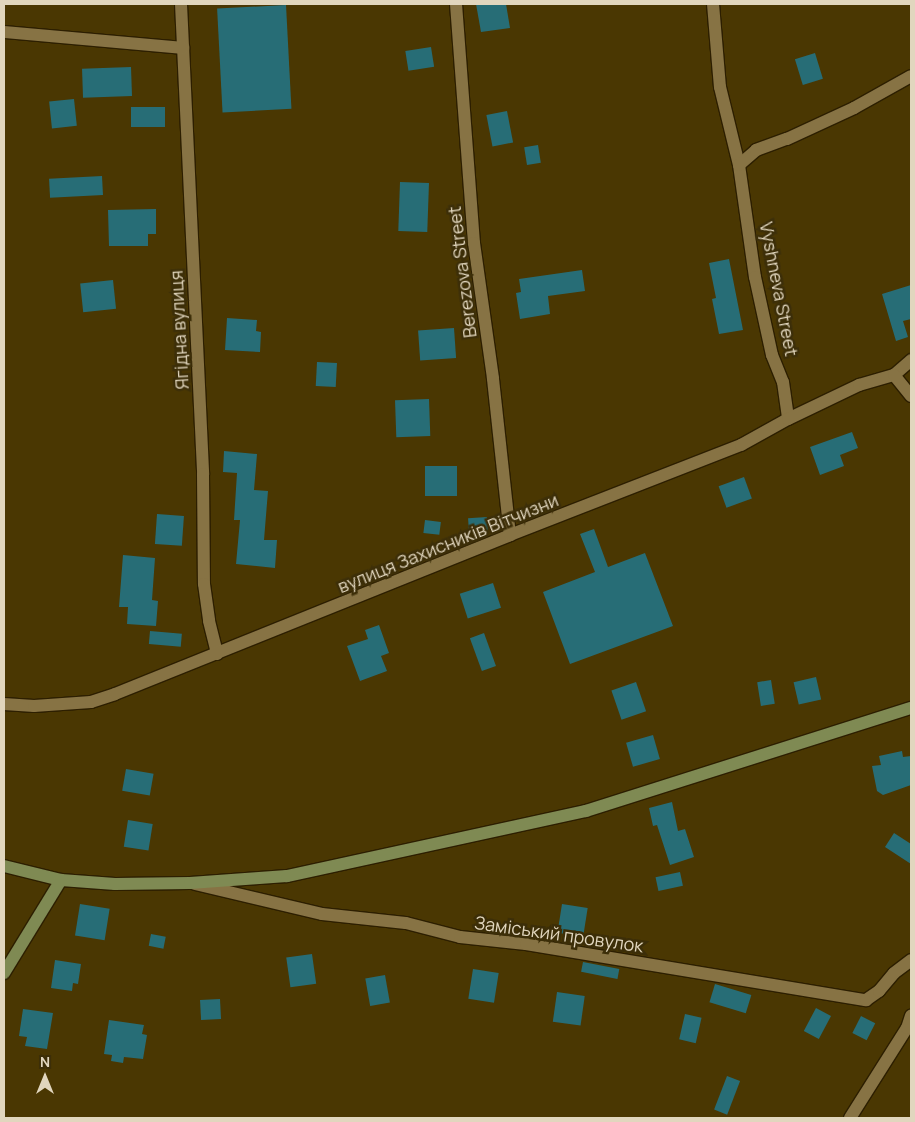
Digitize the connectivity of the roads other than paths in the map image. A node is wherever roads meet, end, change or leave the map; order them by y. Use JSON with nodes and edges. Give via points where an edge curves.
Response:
{"nodes":[{"id":1,"x":181,"y":4,"type":"edge"},
{"id":2,"x":456,"y":4,"type":"edge"},
{"id":3,"x":713,"y":4,"type":"edge"},
{"id":4,"x":4,"y":32,"type":"edge"},
{"id":5,"x":183,"y":48,"type":"junction"},
{"id":6,"x":911,"y":76,"type":"edge"},
{"id":7,"x":739,"y":165,"type":"junction"},
{"id":8,"x":911,"y":360,"type":"edge"},
{"id":9,"x":894,"y":376,"type":"junction"},
{"id":10,"x":911,"y":396,"type":"edge"},
{"id":11,"x":788,"y":419,"type":"junction"},
{"id":12,"x":510,"y":535,"type":"junction"},
{"id":13,"x":217,"y":654,"type":"junction"},
{"id":14,"x":4,"y":704,"type":"edge"},
{"id":15,"x":911,"y":708,"type":"edge"},
{"id":16,"x":4,"y":866,"type":"edge"},
{"id":17,"x":60,"y":880,"type":"junction"},
{"id":18,"x":190,"y":883,"type":"junction"},
{"id":19,"x":911,"y":960,"type":"edge"},
{"id":20,"x":4,"y":973,"type":"edge"},
{"id":21,"x":911,"y":1016,"type":"edge"},
{"id":22,"x":850,"y":1118,"type":"edge"}],
"edges":[{"from":1,"to":5,"type":"street","name":"Ягідна вулиця"},
{"from":2,"to":12,"type":"street","name":"Berezova Street","via":[[474,243]]},
{"from":3,"to":7,"type":"street","name":"Vyshneva Street","via":[[720,87]]},
{"from":4,"to":5,"type":"street"},
{"from":5,"to":13,"type":"street","name":"Ягідна вулиця","via":[[203,474],[204,584]]},
{"from":6,"to":7,"type":"street","via":[[854,108],[756,150]]},
{"from":7,"to":11,"type":"street","name":"Vyshneva Street","via":[[755,277],[772,354],[782,382]]},
{"from":8,"to":9,"type":"street","name":"вулиця Захисників Вітчизни"},
{"from":9,"to":10,"type":"street"},
{"from":9,"to":11,"type":"street","name":"вулиця Захисників Вітчизни","via":[[859,385]]},
{"from":11,"to":12,"type":"street","name":"вулиця Захисників Вітчизни","via":[[741,446]]},
{"from":12,"to":13,"type":"street","name":"вулиця Захисників Вітчизни"},
{"from":13,"to":14,"type":"street","name":"вулиця Захисників Вітчизни","via":[[91,702],[34,706]]},
{"from":15,"to":18,"type":"street","via":[[586,811],[287,876]]},
{"from":16,"to":17,"type":"street"},
{"from":17,"to":18,"type":"street","via":[[115,884]]},
{"from":17,"to":20,"type":"street"},
{"from":18,"to":19,"type":"street","name":"Заміський провулок","via":[[322,914],[406,923],[460,937],[526,944],[866,1000],[879,992],[894,973]]},
{"from":21,"to":22,"type":"street"}]}
